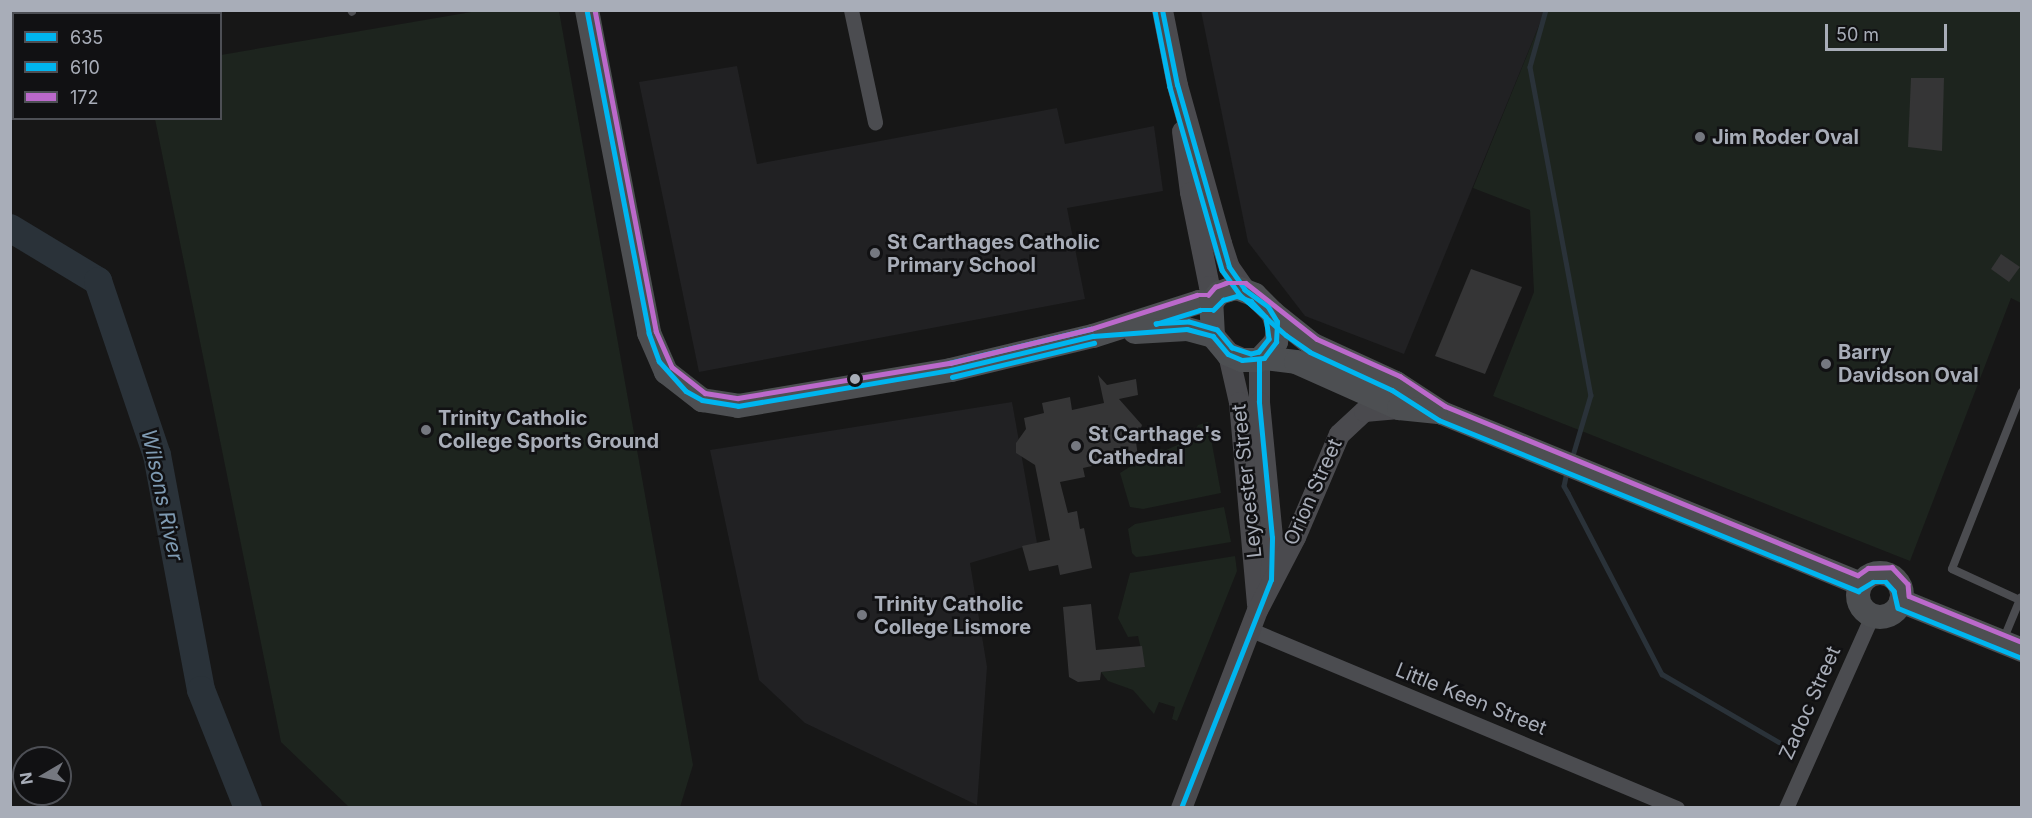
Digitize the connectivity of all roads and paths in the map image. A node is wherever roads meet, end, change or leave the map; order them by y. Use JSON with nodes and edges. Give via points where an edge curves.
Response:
{"nodes":[{"id":1,"x":587,"y":10,"type":"edge"},
{"id":2,"x":852,"y":10,"type":"edge"},
{"id":3,"x":1162,"y":10,"type":"edge"},
{"id":4,"x":1178,"y":86,"type":"junction"},
{"id":5,"x":875,"y":122,"type":"dead end"},
{"id":6,"x":1245,"y":290,"type":"junction"},
{"id":7,"x":1213,"y":300,"type":"junction"},
{"id":8,"x":1273,"y":313,"type":"junction"},
{"id":9,"x":1093,"y":336,"type":"junction"},
{"id":10,"x":1221,"y":345,"type":"junction"},
{"id":11,"x":1262,"y":359,"type":"junction"},
{"id":12,"x":2022,"y":392,"type":"edge"},
{"id":13,"x":1399,"y":408,"type":"junction"},
{"id":14,"x":1442,"y":412,"type":"junction"},
{"id":15,"x":1271,"y":580,"type":"junction"},
{"id":16,"x":1860,"y":584,"type":"junction"},
{"id":17,"x":2021,"y":599,"type":"edge"},
{"id":18,"x":1901,"y":601,"type":"junction"},
{"id":19,"x":1872,"y":616,"type":"junction"},
{"id":20,"x":1253,"y":620,"type":"junction"},
{"id":21,"x":2012,"y":646,"type":"edge"},
{"id":22,"x":1181,"y":807,"type":"edge"},
{"id":23,"x":1677,"y":807,"type":"edge"},
{"id":24,"x":1786,"y":807,"type":"edge"}],
"edges":[{"from":1,"to":9,"type":"main road","via":[[649,333],[659,361],[686,391],[720,405],[746,405],[951,370]]},
{"from":2,"to":5,"type":"street"},
{"from":3,"to":4,"type":"street"},
{"from":4,"to":6,"type":"street","via":[[1221,243],[1229,267]]},
{"from":4,"to":7,"type":"street","via":[[1190,192]]},
{"from":6,"to":7,"type":"main road","via":[[1228,290]]},
{"from":6,"to":8,"type":"main road"},
{"from":7,"to":9,"type":"main road"},
{"from":7,"to":10,"type":"main road"},
{"from":8,"to":11,"type":"main road","via":[[1278,335]]},
{"from":8,"to":14,"type":"main road","via":[[1313,345],[1396,383]]},
{"from":9,"to":10,"type":"main road","via":[[1187,329]]},
{"from":10,"to":11,"type":"main road","via":[[1242,360]]},
{"from":10,"to":20,"type":"street","name":"Leycester Street","via":[[1239,402]]},
{"from":11,"to":13,"type":"main road","via":[[1296,362]]},
{"from":11,"to":15,"type":"street","name":"Orion Street","via":[[1259,402],[1272,538]]},
{"from":12,"to":17,"type":"lane","via":[[1952,569]]},
{"from":13,"to":14,"type":"main road"},
{"from":13,"to":15,"type":"street","name":"Orion Street","via":[[1364,411],[1344,425]]},
{"from":14,"to":16,"type":"main road"},
{"from":15,"to":20,"type":"street","name":"Orion Street"},
{"from":16,"to":18,"type":"main road","via":[[1870,574],[1889,574],[1899,582]]},
{"from":16,"to":19,"type":"main road","via":[[1860,605]]},
{"from":17,"to":21,"type":"lane"},
{"from":18,"to":19,"type":"main road","via":[[1887,616]]},
{"from":18,"to":21,"type":"main road"},
{"from":19,"to":24,"type":"street","name":"Zadoc Street"},
{"from":20,"to":22,"type":"street","name":"Orion Street"},
{"from":20,"to":23,"type":"street","name":"Little Keen Street"}]}
